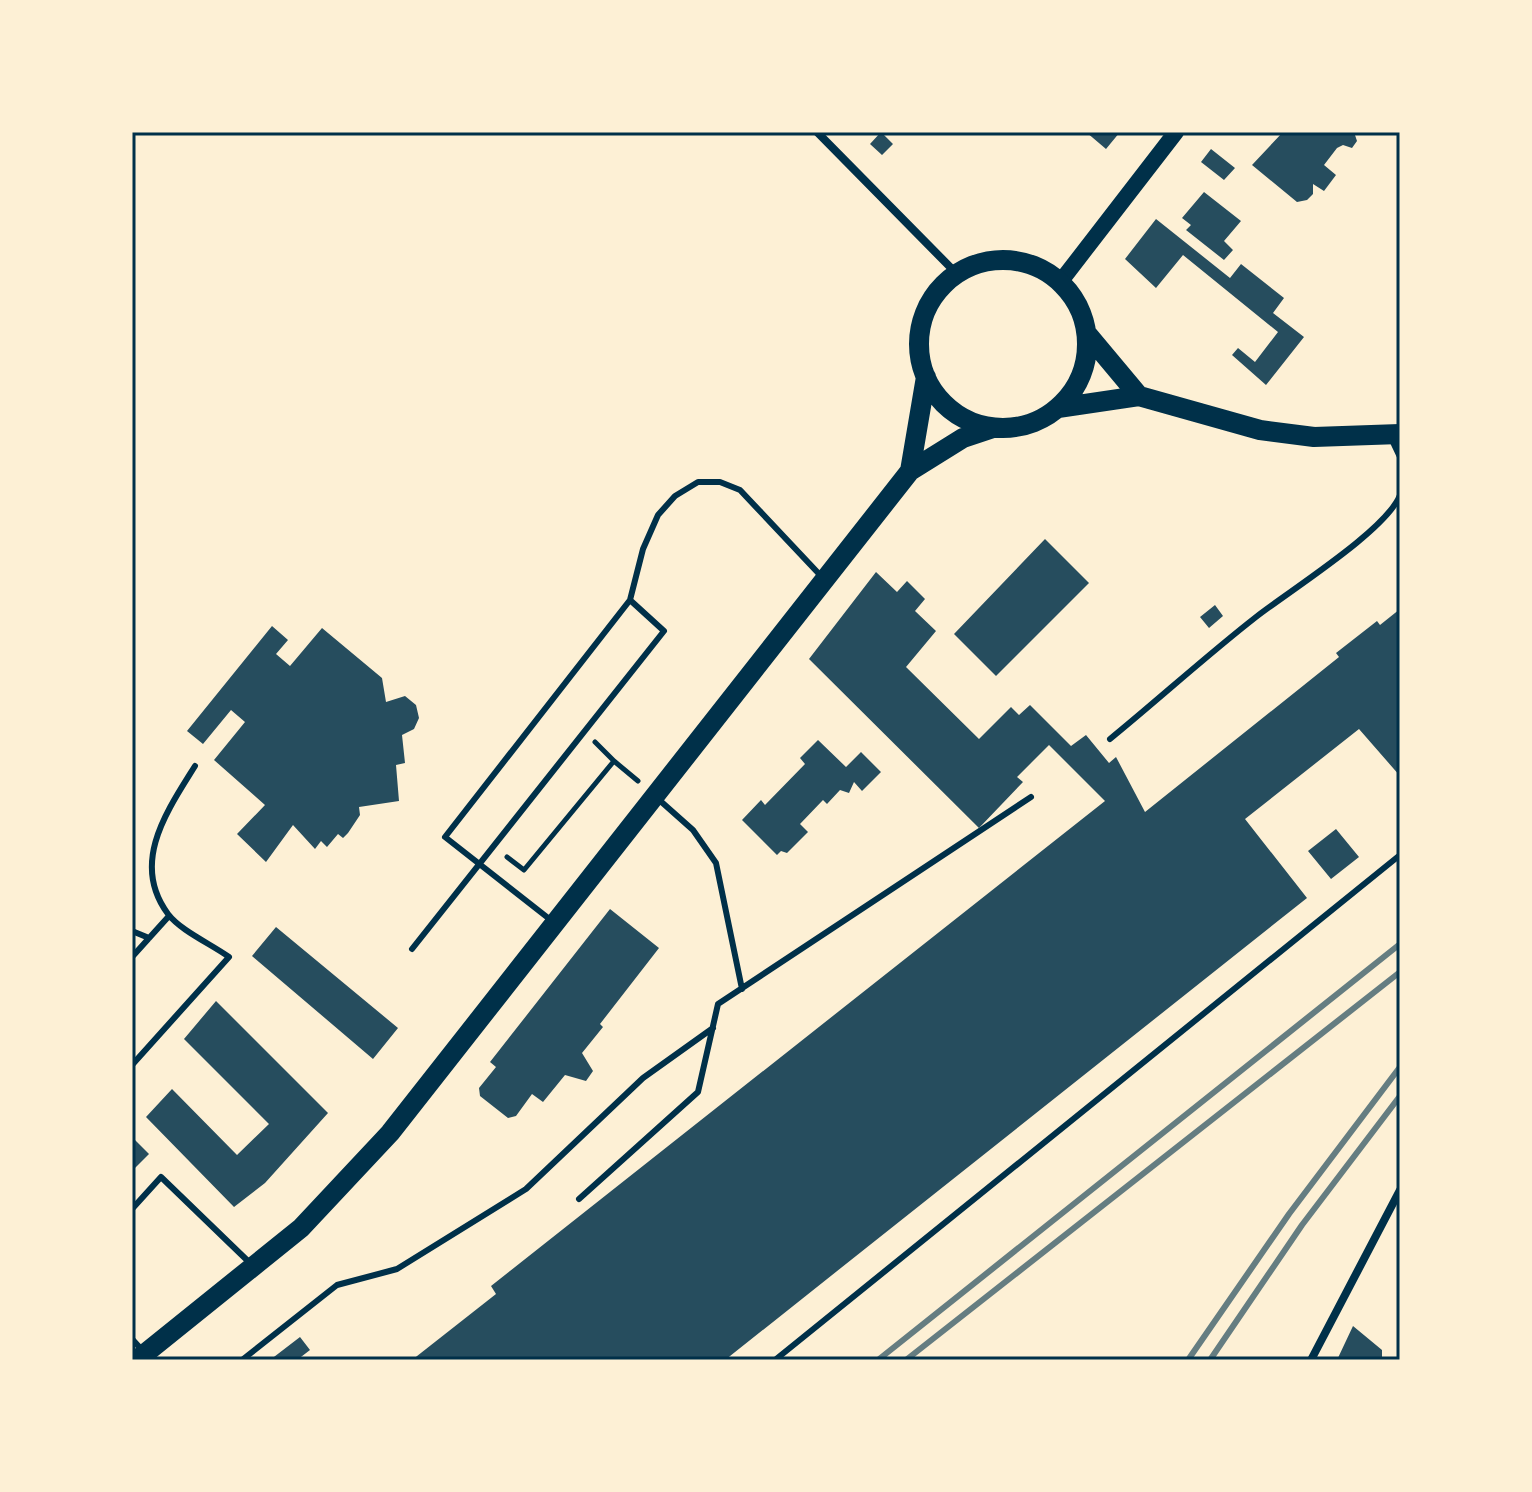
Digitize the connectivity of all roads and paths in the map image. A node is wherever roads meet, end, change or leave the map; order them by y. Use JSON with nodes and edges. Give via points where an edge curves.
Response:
{"nodes":[{"id":1,"x":817,"y":132,"type":"edge"},
{"id":2,"x":1176,"y":132,"type":"edge"},
{"id":3,"x":956,"y":273,"type":"junction"},
{"id":4,"x":1061,"y":281,"type":"junction"},
{"id":5,"x":1088,"y":335,"type":"junction"},
{"id":6,"x":926,"y":377,"type":"junction"},
{"id":7,"x":1139,"y":396,"type":"junction"},
{"id":8,"x":1057,"y":409,"type":"junction"},
{"id":9,"x":993,"y":428,"type":"junction"},
{"id":10,"x":1395,"y":435,"type":"edge"},
{"id":11,"x":1400,"y":457,"type":"edge"},
{"id":12,"x":910,"y":471,"type":"junction"},
{"id":13,"x":1400,"y":495,"type":"edge"},
{"id":14,"x":824,"y":579,"type":"junction"},
{"id":15,"x":630,"y":600,"type":"junction"},
{"id":16,"x":1110,"y":739,"type":"dead end"},
{"id":17,"x":195,"y":766,"type":"dead end"},
{"id":18,"x":654,"y":796,"type":"junction"},
{"id":19,"x":1031,"y":797,"type":"dead end"},
{"id":20,"x":492,"y":846,"type":"junction"},
{"id":21,"x":1400,"y":855,"type":"edge"},
{"id":22,"x":478,"y":864,"type":"junction"},
{"id":23,"x":169,"y":916,"type":"junction"},
{"id":24,"x":554,"y":922,"type":"junction"},
{"id":25,"x":132,"y":931,"type":"edge"},
{"id":26,"x":149,"y":938,"type":"junction"},
{"id":27,"x":412,"y":949,"type":"dead end"},
{"id":28,"x":132,"y":957,"type":"edge"},
{"id":29,"x":742,"y":989,"type":"junction"},
{"id":30,"x":713,"y":1028,"type":"junction"},
{"id":31,"x":132,"y":1065,"type":"edge"},
{"id":32,"x":1400,"y":1190,"type":"edge"},
{"id":33,"x":579,"y":1199,"type":"dead end"},
{"id":34,"x":132,"y":1209,"type":"edge"},
{"id":35,"x":256,"y":1268,"type":"junction"},
{"id":36,"x":138,"y":1351,"type":"edge"},
{"id":37,"x":242,"y":1360,"type":"edge"},
{"id":38,"x":775,"y":1360,"type":"edge"},
{"id":39,"x":1311,"y":1360,"type":"edge"}],
"edges":[{"from":1,"to":3,"type":"street"},
{"from":2,"to":4,"type":"main road"},
{"from":3,"to":4,"type":"main road","via":[[982,261],[1010,259],[1037,266]]},
{"from":3,"to":6,"type":"main road","via":[[926,309],[919,354]]},
{"from":4,"to":5,"type":"main road","via":[[1074,297]]},
{"from":5,"to":7,"type":"main road"},
{"from":5,"to":8,"type":"main road","via":[[1081,376]]},
{"from":6,"to":9,"type":"main road","via":[[953,412]]},
{"from":6,"to":12,"type":"main road"},
{"from":7,"to":8,"type":"main road"},
{"from":7,"to":10,"type":"main road","via":[[1260,430],[1314,437]]},
{"from":8,"to":9,"type":"main road","via":[[1027,424]]},
{"from":9,"to":12,"type":"main road","via":[[963,438]]},
{"from":10,"to":11,"type":"lane"},
{"from":12,"to":14,"type":"main road"},
{"from":13,"to":16,"type":"lane","via":[[1389,514],[1368,532]]},
{"from":14,"to":15,"type":"lane","via":[[740,490],[720,482],[698,482],[658,515]]},
{"from":14,"to":18,"type":"main road"},
{"from":15,"to":20,"type":"lane","via":[[664,631]]},
{"from":15,"to":22,"type":"lane","via":[[445,837]]},
{"from":17,"to":23,"type":"lane","via":[[152,841],[155,890]]},
{"from":18,"to":20,"type":"path","via":[[614,761],[524,870]]},
{"from":18,"to":24,"type":"main road"},
{"from":18,"to":29,"type":"lane","via":[[693,830],[716,863]]},
{"from":19,"to":29,"type":"lane"},
{"from":20,"to":22,"type":"lane"},
{"from":21,"to":38,"type":"lane"},
{"from":22,"to":24,"type":"lane"},
{"from":22,"to":27,"type":"lane"},
{"from":23,"to":26,"type":"lane"},
{"from":23,"to":31,"type":"lane","via":[[229,957]]},
{"from":24,"to":35,"type":"main road","via":[[390,1133]]},
{"from":25,"to":26,"type":"lane"},
{"from":26,"to":28,"type":"lane"},
{"from":29,"to":30,"type":"lane","via":[[718,1004]]},
{"from":30,"to":33,"type":"lane","via":[[698,1092]]},
{"from":30,"to":37,"type":"lane","via":[[643,1078],[526,1189],[397,1269],[337,1285]]},
{"from":32,"to":39,"type":"street"},
{"from":34,"to":35,"type":"lane","via":[[161,1177]]},
{"from":35,"to":36,"type":"main road"}]}
